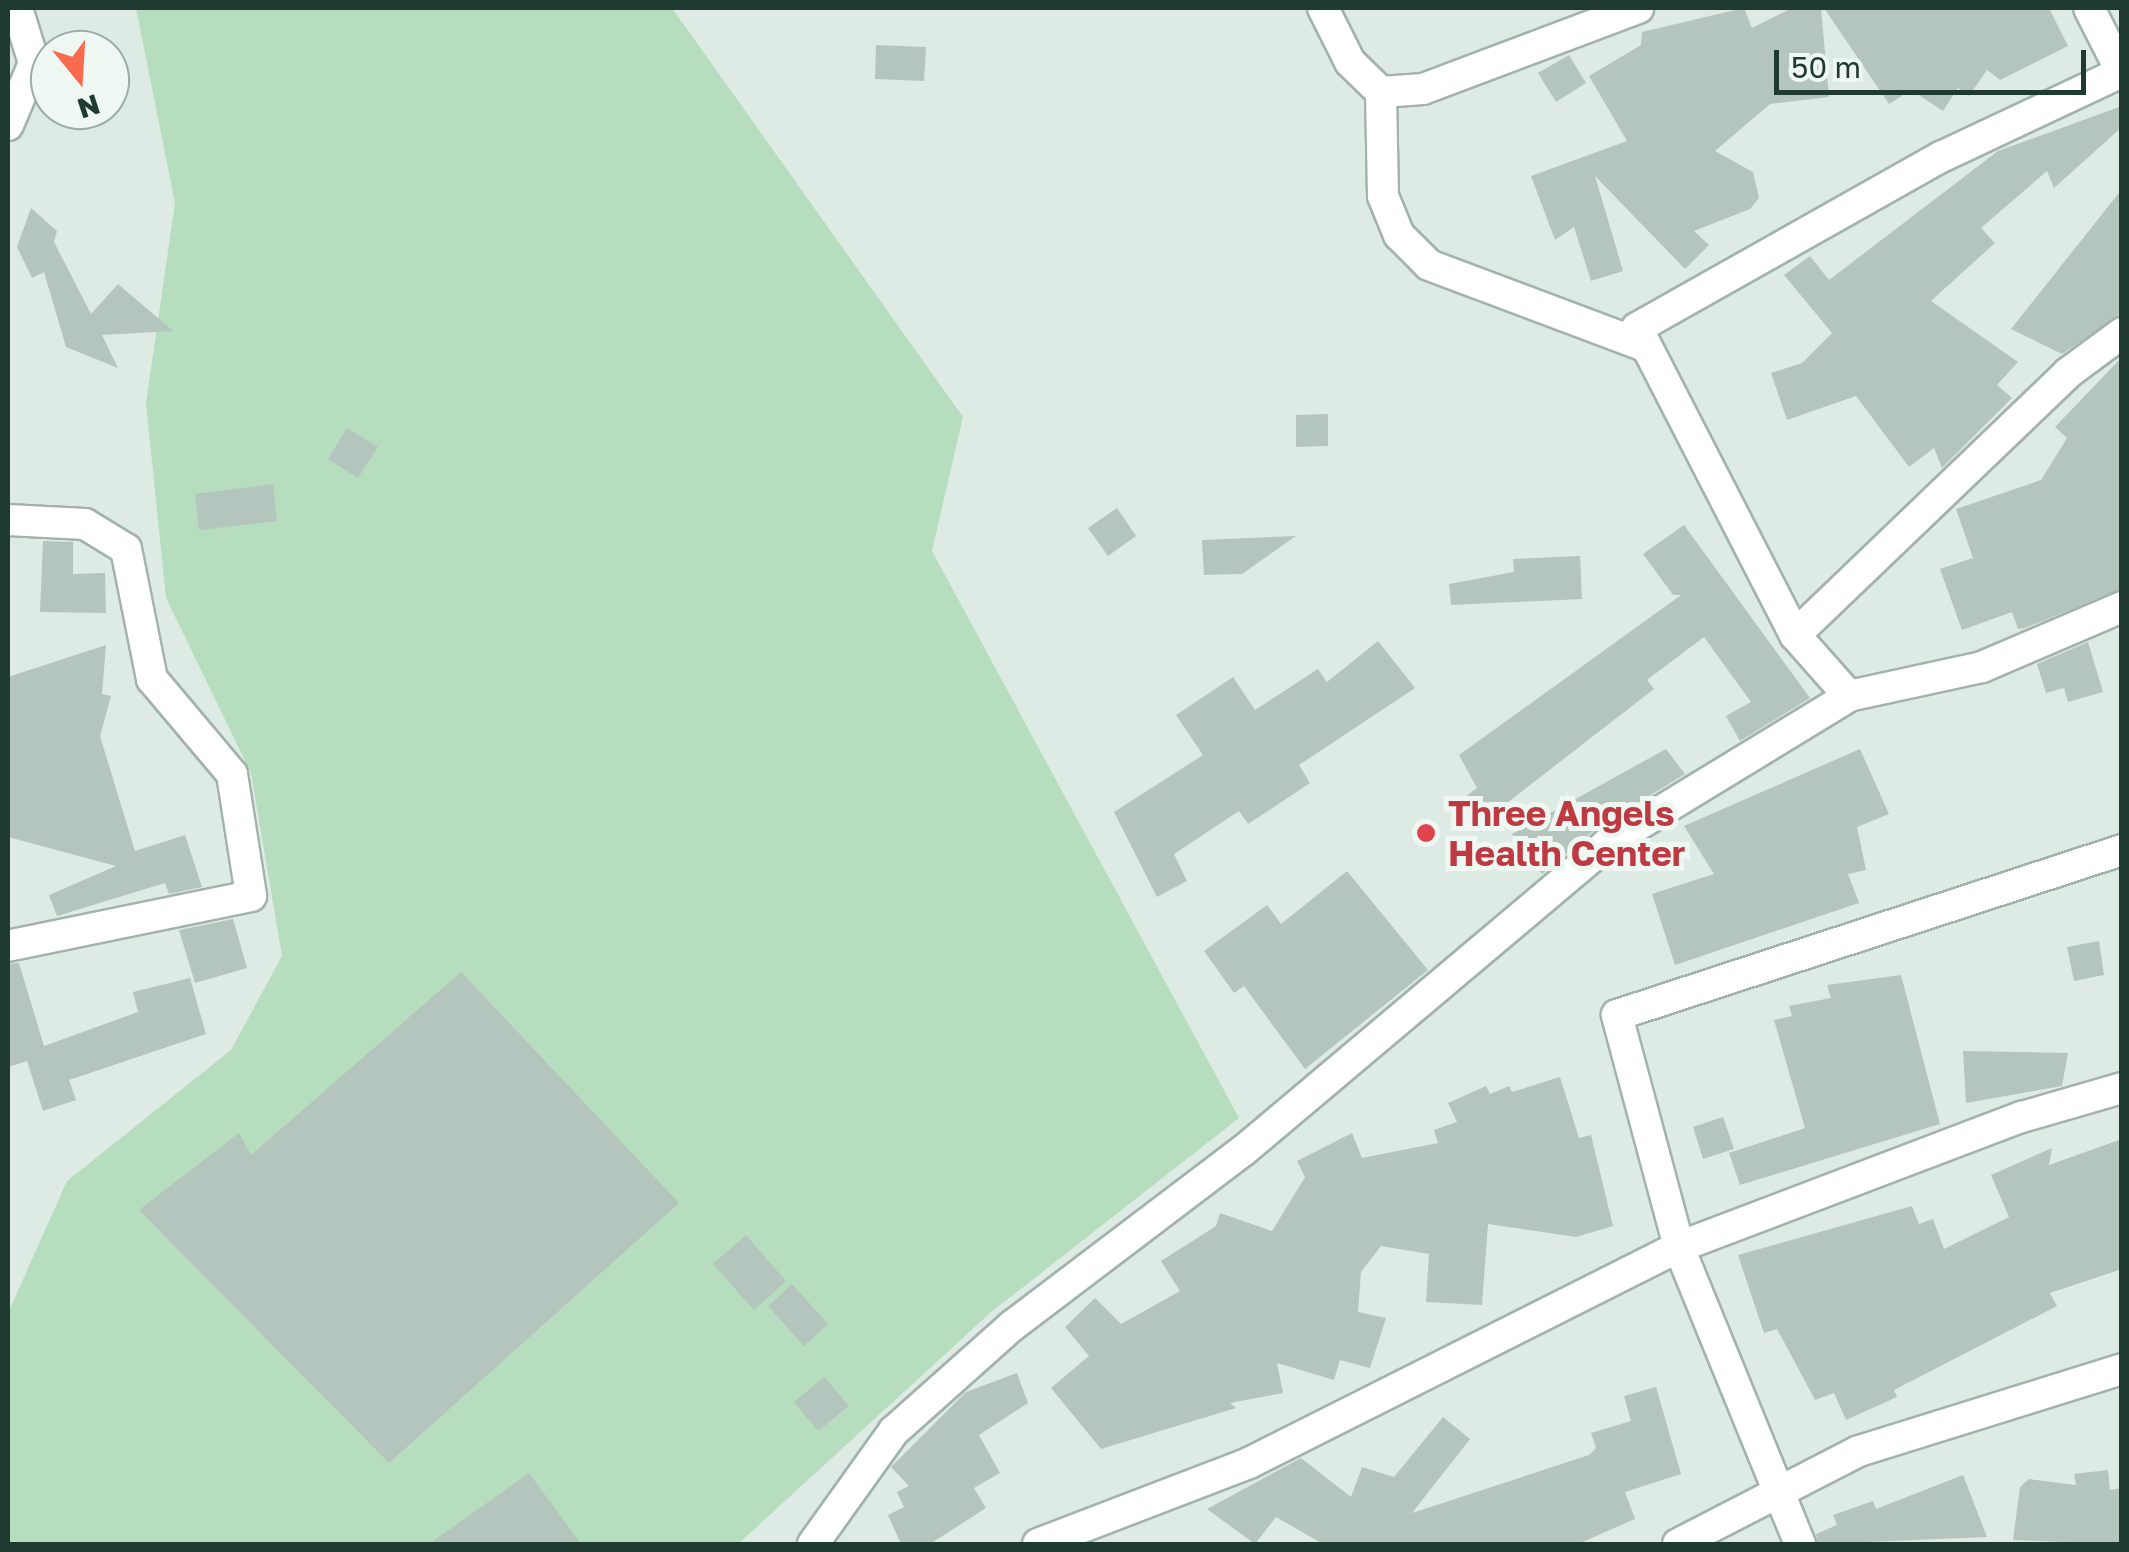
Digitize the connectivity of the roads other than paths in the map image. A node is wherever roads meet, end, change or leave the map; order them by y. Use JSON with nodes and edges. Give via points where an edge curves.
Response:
{"nodes":[{"id":1,"x":17,"y":8,"type":"edge"},
{"id":2,"x":1324,"y":8,"type":"edge"},
{"id":3,"x":1638,"y":8,"type":"edge"},
{"id":4,"x":2089,"y":8,"type":"edge"},
{"id":5,"x":2121,"y":72,"type":"edge"},
{"id":6,"x":1381,"y":92,"type":"junction"},
{"id":7,"x":8,"y":126,"type":"edge"},
{"id":8,"x":2122,"y":334,"type":"edge"},
{"id":9,"x":1645,"y":346,"type":"junction"},
{"id":10,"x":8,"y":520,"type":"edge"},
{"id":11,"x":2122,"y":607,"type":"edge"},
{"id":12,"x":1794,"y":635,"type":"junction"},
{"id":13,"x":1849,"y":696,"type":"junction"},
{"id":14,"x":2122,"y":850,"type":"edge"},
{"id":15,"x":8,"y":946,"type":"edge"},
{"id":16,"x":2122,"y":1088,"type":"edge"},
{"id":17,"x":1679,"y":1247,"type":"junction"},
{"id":18,"x":2122,"y":1369,"type":"edge"},
{"id":19,"x":1782,"y":1490,"type":"junction"},
{"id":20,"x":814,"y":1544,"type":"edge"},
{"id":21,"x":1038,"y":1544,"type":"edge"},
{"id":22,"x":1678,"y":1544,"type":"edge"},
{"id":23,"x":1800,"y":1544,"type":"edge"}],
"edges":[{"from":1,"to":7,"type":"street","via":[[34,64]]},
{"from":2,"to":6,"type":"street","via":[[1350,62]]},
{"from":3,"to":6,"type":"street","via":[[1423,89]]},
{"from":4,"to":5,"type":"street"},
{"from":5,"to":9,"type":"street","via":[[1941,157],[1638,328]]},
{"from":6,"to":9,"type":"street","via":[[1382,196],[1399,236],[1429,265]]},
{"from":8,"to":12,"type":"street","via":[[2068,373]]},
{"from":9,"to":12,"type":"street"},
{"from":10,"to":15,"type":"street","via":[[85,524],[126,550],[152,679],[232,774],[252,896]]},
{"from":11,"to":13,"type":"street","via":[[1982,667]]},
{"from":12,"to":13,"type":"street"},
{"from":13,"to":20,"type":"street","via":[[1607,844],[1244,1150],[1012,1326],[894,1432]]},
{"from":14,"to":17,"type":"street","via":[[1617,1015]]},
{"from":16,"to":17,"type":"street","via":[[2022,1117]]},
{"from":17,"to":19,"type":"street"},
{"from":17,"to":21,"type":"street","via":[[1250,1463]]},
{"from":18,"to":19,"type":"street","via":[[1859,1451]]},
{"from":19,"to":22,"type":"street"},
{"from":19,"to":23,"type":"street"}]}
